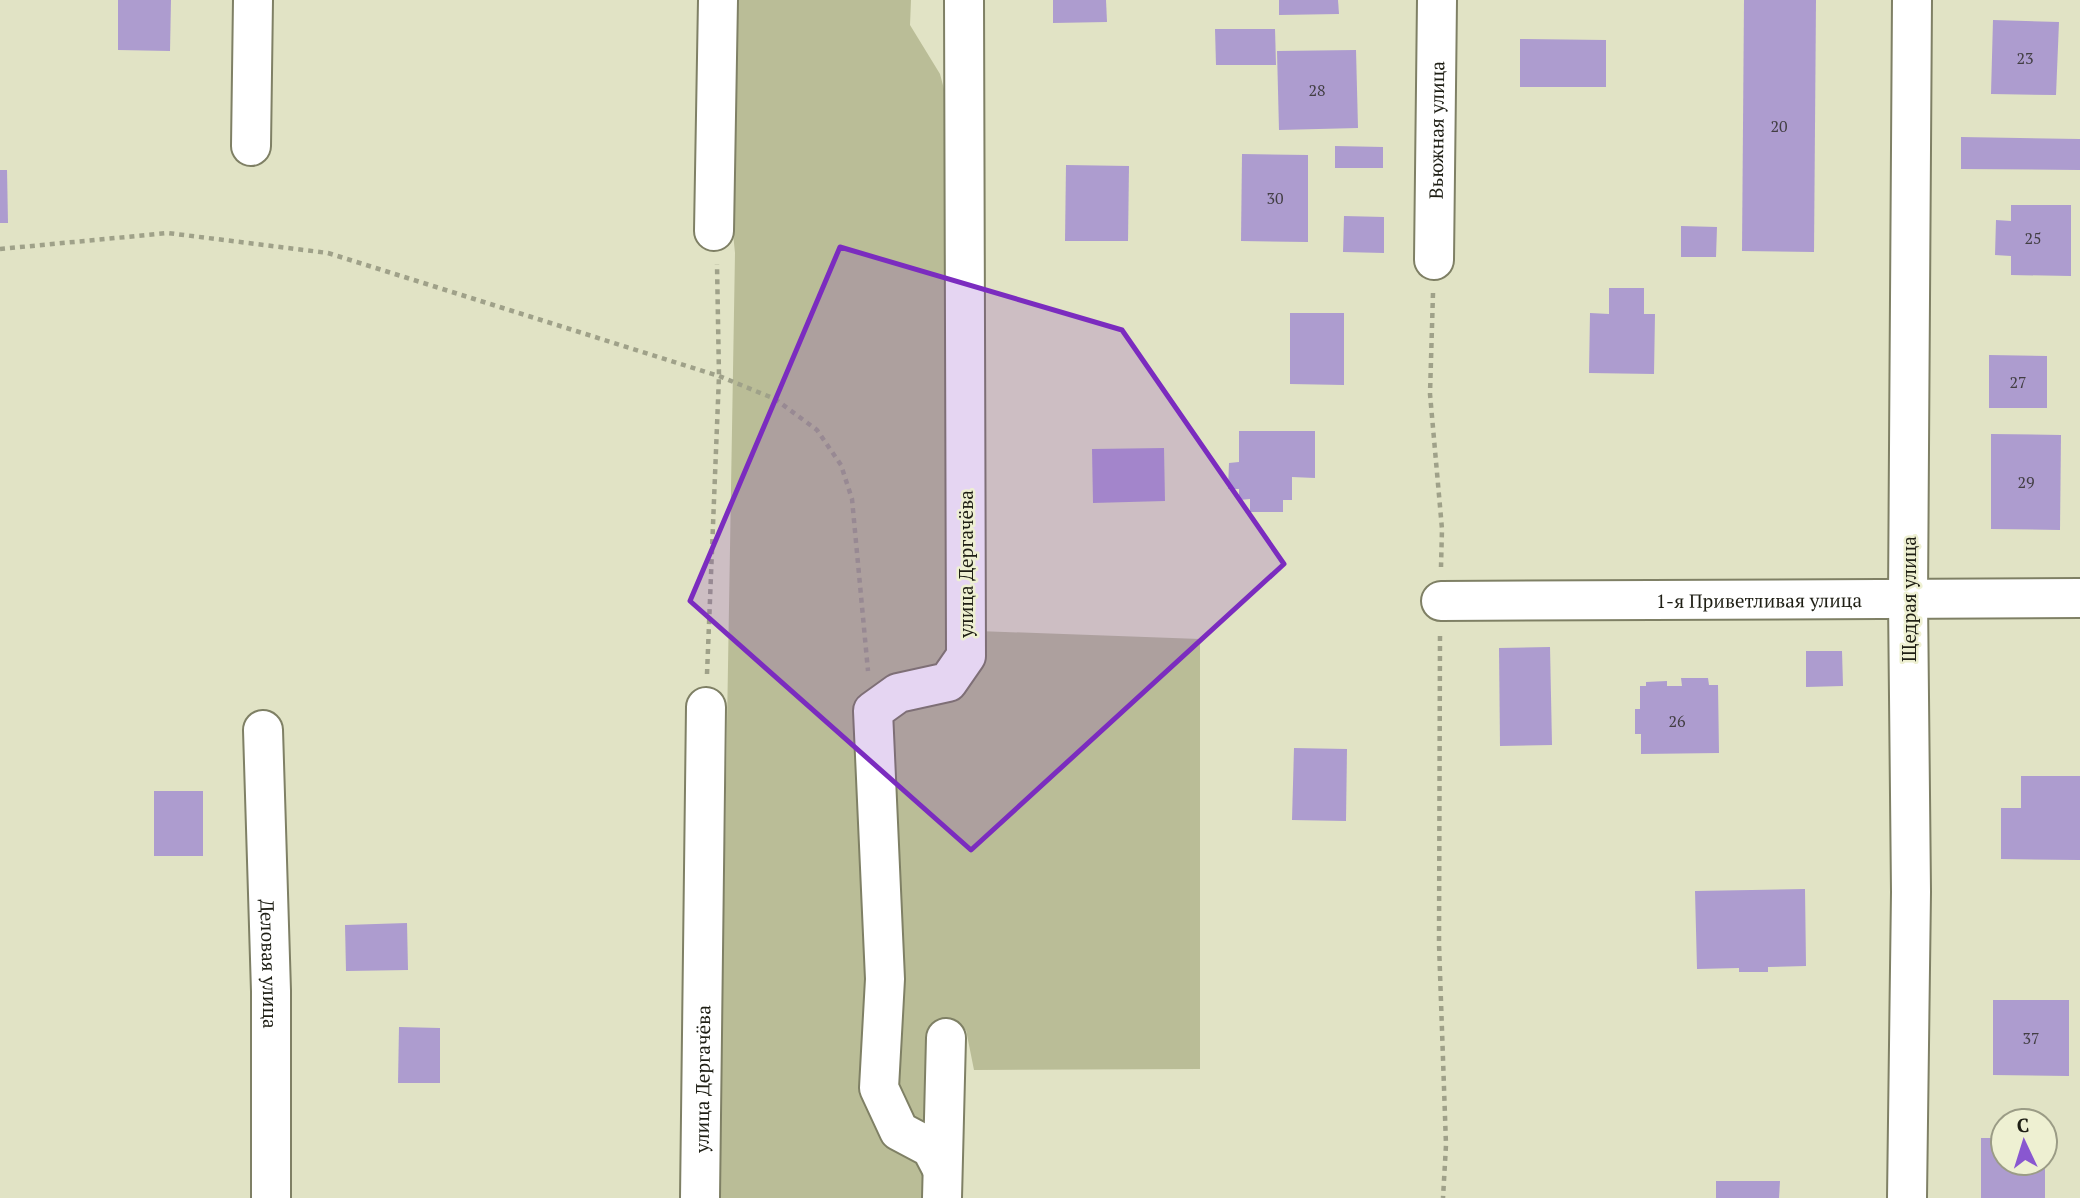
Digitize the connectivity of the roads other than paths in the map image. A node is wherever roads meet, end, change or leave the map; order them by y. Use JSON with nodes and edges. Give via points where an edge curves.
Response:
{"nodes":[{"id":1,"x":253,"y":0,"type":"edge"},
{"id":2,"x":718,"y":0,"type":"edge"},
{"id":3,"x":964,"y":0,"type":"edge"},
{"id":4,"x":1437,"y":0,"type":"edge"},
{"id":5,"x":1912,"y":0,"type":"edge"},
{"id":6,"x":251,"y":146,"type":"dead end"},
{"id":7,"x":714,"y":231,"type":"road end"},
{"id":8,"x":1434,"y":260,"type":"road end"},
{"id":9,"x":2080,"y":598,"type":"edge"},
{"id":10,"x":1908,"y":599,"type":"junction"},
{"id":11,"x":1441,"y":601,"type":"road end"},
{"id":12,"x":706,"y":707,"type":"road end"},
{"id":13,"x":263,"y":730,"type":"dead end"},
{"id":14,"x":946,"y":1038,"type":"dead end"},
{"id":15,"x":942,"y":1183,"type":"edge"},
{"id":16,"x":271,"y":1198,"type":"edge"},
{"id":17,"x":700,"y":1198,"type":"edge"},
{"id":18,"x":1907,"y":1198,"type":"edge"}],
"edges":[{"from":1,"to":6,"type":"street"},
{"from":2,"to":7,"type":"street"},
{"from":3,"to":15,"type":"street","name":"улица Дергачёва","via":[[966,656],[948,682],[898,694],[873,710],[886,979],[879,1088],[899,1131],[931,1148]]},
{"from":4,"to":8,"type":"street","name":"Вьюжная улица"},
{"from":5,"to":10,"type":"street","name":"Щедрая улица"},
{"from":9,"to":10,"type":"street","name":"1-я Приветливая улица"},
{"from":10,"to":11,"type":"street","name":"1-я Приветливая улица"},
{"from":10,"to":18,"type":"street","name":"Щедрая улица"},
{"from":12,"to":17,"type":"street","name":"улица Дергачёва"},
{"from":13,"to":16,"type":"street","name":"Деловая улица","via":[[271,991]]},
{"from":14,"to":15,"type":"street"}]}
